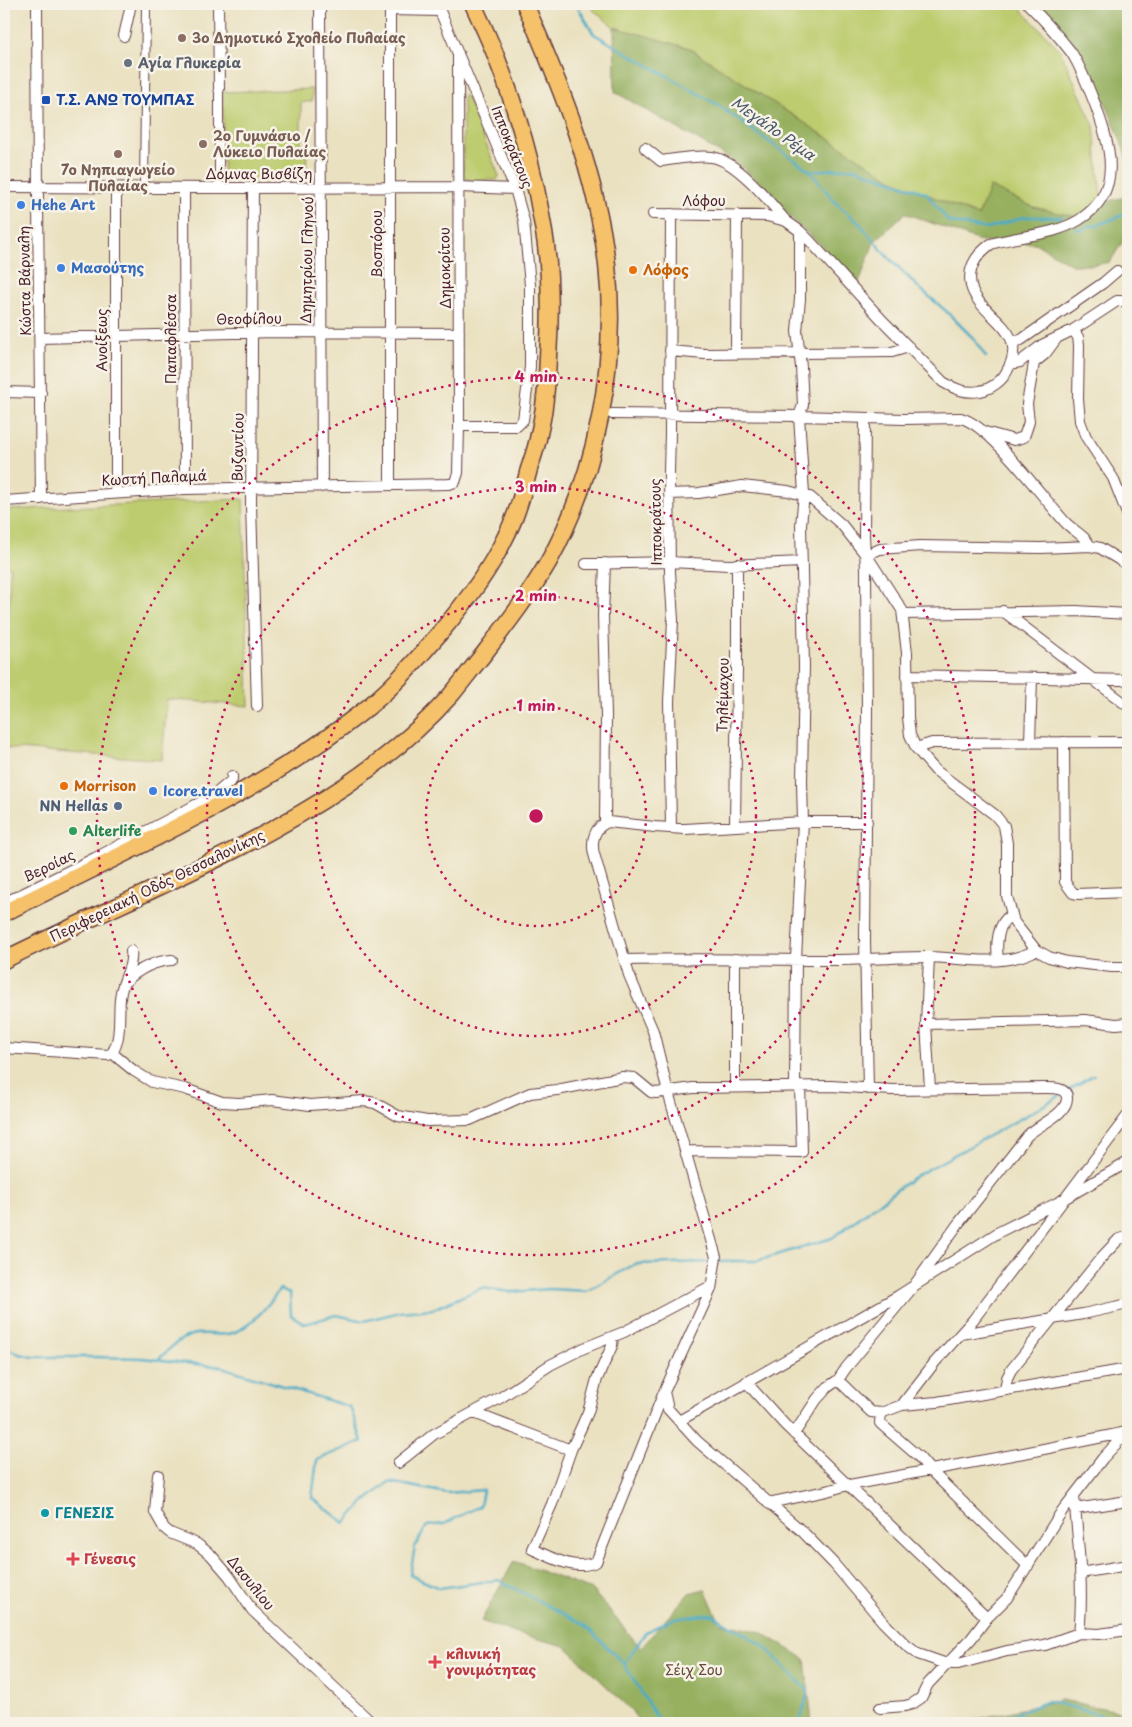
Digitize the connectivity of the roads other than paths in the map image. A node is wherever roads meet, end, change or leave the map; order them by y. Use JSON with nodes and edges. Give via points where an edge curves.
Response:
{"nodes":[{"id":1,"x":37,"y":4,"type":"edge"},
{"id":2,"x":131,"y":4,"type":"edge"},
{"id":3,"x":146,"y":4,"type":"edge"},
{"id":4,"x":218,"y":4,"type":"edge"},
{"id":5,"x":320,"y":4,"type":"edge"},
{"id":6,"x":473,"y":4,"type":"edge"},
{"id":7,"x":525,"y":4,"type":"edge"},
{"id":8,"x":1028,"y":4,"type":"edge"},
{"id":9,"x":390,"y":7,"type":"edge"},
{"id":10,"x":439,"y":8,"type":"edge"},
{"id":11,"x":124,"y":36,"type":"dead end"},
{"id":12,"x":458,"y":52,"type":"junction"},
{"id":13,"x":219,"y":89,"type":"joint"},
{"id":14,"x":645,"y":148,"type":"dead end"},
{"id":15,"x":4,"y":187,"type":"edge"},
{"id":16,"x":38,"y":187,"type":"junction"},
{"id":17,"x":390,"y":187,"type":"junction"},
{"id":18,"x":458,"y":187,"type":"junction"},
{"id":19,"x":116,"y":188,"type":"junction"},
{"id":20,"x":144,"y":188,"type":"junction"},
{"id":21,"x":184,"y":188,"type":"junction"},
{"id":22,"x":219,"y":188,"type":"junction"},
{"id":23,"x":253,"y":188,"type":"junction"},
{"id":24,"x":322,"y":188,"type":"junction"},
{"id":25,"x":515,"y":188,"type":"junction"},
{"id":26,"x":654,"y":214,"type":"dead end"},
{"id":27,"x":671,"y":214,"type":"junction"},
{"id":28,"x":737,"y":215,"type":"junction"},
{"id":29,"x":786,"y":221,"type":"junction"},
{"id":30,"x":800,"y":231,"type":"junction"},
{"id":31,"x":1117,"y":271,"type":"dead end"},
{"id":32,"x":1128,"y":301,"type":"edge"},
{"id":33,"x":1073,"y":330,"type":"junction"},
{"id":34,"x":320,"y":333,"type":"junction"},
{"id":35,"x":391,"y":333,"type":"junction"},
{"id":36,"x":184,"y":334,"type":"junction"},
{"id":37,"x":252,"y":334,"type":"junction"},
{"id":38,"x":459,"y":334,"type":"junction"},
{"id":39,"x":116,"y":336,"type":"junction"},
{"id":40,"x":40,"y":338,"type":"junction"},
{"id":41,"x":1056,"y":338,"type":"junction"},
{"id":42,"x":1012,"y":342,"type":"junction"},
{"id":43,"x":909,"y":348,"type":"junction"},
{"id":44,"x":670,"y":351,"type":"junction"},
{"id":45,"x":736,"y":352,"type":"junction"},
{"id":46,"x":799,"y":352,"type":"junction"},
{"id":47,"x":1010,"y":364,"type":"junction"},
{"id":48,"x":4,"y":392,"type":"edge"},
{"id":49,"x":41,"y":392,"type":"junction"},
{"id":50,"x":612,"y":414,"type":"dead end"},
{"id":51,"x":669,"y":415,"type":"junction"},
{"id":52,"x":799,"y":416,"type":"junction"},
{"id":53,"x":865,"y":418,"type":"junction"},
{"id":54,"x":459,"y":426,"type":"junction"},
{"id":55,"x":982,"y":431,"type":"junction"},
{"id":56,"x":455,"y":482,"type":"joint"},
{"id":57,"x":390,"y":485,"type":"junction"},
{"id":58,"x":322,"y":487,"type":"junction"},
{"id":59,"x":251,"y":488,"type":"junction"},
{"id":60,"x":185,"y":489,"type":"junction"},
{"id":61,"x":116,"y":493,"type":"junction"},
{"id":62,"x":669,"y":494,"type":"junction"},
{"id":63,"x":804,"y":494,"type":"junction"},
{"id":64,"x":41,"y":499,"type":"junction"},
{"id":65,"x":4,"y":501,"type":"edge"},
{"id":66,"x":1128,"y":516,"type":"edge"},
{"id":67,"x":1090,"y":546,"type":"junction"},
{"id":68,"x":866,"y":555,"type":"junction"},
{"id":69,"x":670,"y":562,"type":"junction"},
{"id":70,"x":802,"y":562,"type":"junction"},
{"id":71,"x":1128,"y":562,"type":"edge"},
{"id":72,"x":605,"y":563,"type":"junction"},
{"id":73,"x":586,"y":564,"type":"dead end"},
{"id":74,"x":737,"y":564,"type":"junction"},
{"id":75,"x":1003,"y":611,"type":"junction"},
{"id":76,"x":903,"y":614,"type":"junction"},
{"id":77,"x":1128,"y":614,"type":"edge"},
{"id":78,"x":907,"y":674,"type":"junction"},
{"id":79,"x":1032,"y":678,"type":"junction"},
{"id":80,"x":1093,"y":679,"type":"junction"},
{"id":81,"x":1128,"y":680,"type":"edge"},
{"id":82,"x":257,"y":706,"type":"dead end"},
{"id":83,"x":1128,"y":706,"type":"edge"},
{"id":84,"x":1030,"y":742,"type":"junction"},
{"id":85,"x":1064,"y":742,"type":"junction"},
{"id":86,"x":1128,"y":742,"type":"edge"},
{"id":87,"x":916,"y":748,"type":"junction"},
{"id":88,"x":232,"y":776,"type":"dead end"},
{"id":89,"x":803,"y":822,"type":"junction"},
{"id":90,"x":867,"y":822,"type":"junction"},
{"id":91,"x":605,"y":823,"type":"junction"},
{"id":92,"x":735,"y":826,"type":"junction"},
{"id":93,"x":671,"y":828,"type":"junction"},
{"id":94,"x":1128,"y":892,"type":"edge"},
{"id":95,"x":4,"y":903,"type":"edge"},
{"id":96,"x":4,"y":913,"type":"edge"},
{"id":97,"x":1011,"y":915,"type":"junction"},
{"id":98,"x":1036,"y":950,"type":"junction"},
{"id":99,"x":131,"y":951,"type":"dead end"},
{"id":100,"x":929,"y":957,"type":"junction"},
{"id":101,"x":735,"y":958,"type":"junction"},
{"id":102,"x":796,"y":959,"type":"junction"},
{"id":103,"x":866,"y":959,"type":"junction"},
{"id":104,"x":998,"y":959,"type":"junction"},
{"id":105,"x":4,"y":960,"type":"edge"},
{"id":106,"x":172,"y":960,"type":"dead end"},
{"id":107,"x":625,"y":960,"type":"junction"},
{"id":108,"x":1128,"y":967,"type":"edge"},
{"id":109,"x":125,"y":982,"type":"junction"},
{"id":110,"x":1128,"y":1023,"type":"edge"},
{"id":111,"x":926,"y":1024,"type":"junction"},
{"id":112,"x":4,"y":1048,"type":"edge"},
{"id":113,"x":112,"y":1053,"type":"junction"},
{"id":114,"x":798,"y":1086,"type":"junction"},
{"id":115,"x":735,"y":1087,"type":"junction"},
{"id":116,"x":868,"y":1089,"type":"junction"},
{"id":117,"x":930,"y":1089,"type":"junction"},
{"id":118,"x":668,"y":1092,"type":"junction"},
{"id":119,"x":1128,"y":1115,"type":"edge"},
{"id":120,"x":685,"y":1151,"type":"junction"},
{"id":121,"x":1128,"y":1162,"type":"edge"},
{"id":122,"x":1063,"y":1200,"type":"junction"},
{"id":123,"x":1128,"y":1228,"type":"edge"},
{"id":124,"x":1124,"y":1238,"type":"edge"},
{"id":125,"x":711,"y":1286,"type":"junction"},
{"id":126,"x":913,"y":1287,"type":"junction"},
{"id":127,"x":1128,"y":1304,"type":"edge"},
{"id":128,"x":1050,"y":1319,"type":"junction"},
{"id":129,"x":961,"y":1334,"type":"junction"},
{"id":130,"x":613,"y":1337,"type":"junction"},
{"id":131,"x":1128,"y":1369,"type":"edge"},
{"id":132,"x":838,"y":1380,"type":"junction"},
{"id":133,"x":746,"y":1382,"type":"junction"},
{"id":134,"x":1005,"y":1390,"type":"junction"},
{"id":135,"x":664,"y":1392,"type":"junction"},
{"id":136,"x":902,"y":1405,"type":"junction"},
{"id":137,"x":474,"y":1413,"type":"junction"},
{"id":138,"x":881,"y":1413,"type":"junction"},
{"id":139,"x":678,"y":1421,"type":"junction"},
{"id":140,"x":1128,"y":1431,"type":"edge"},
{"id":141,"x":794,"y":1434,"type":"junction"},
{"id":142,"x":571,"y":1450,"type":"junction"},
{"id":143,"x":398,"y":1463,"type":"dead end"},
{"id":144,"x":930,"y":1470,"type":"junction"},
{"id":145,"x":158,"y":1475,"type":"dead end"},
{"id":146,"x":849,"y":1485,"type":"junction"},
{"id":147,"x":1074,"y":1496,"type":"junction"},
{"id":148,"x":1128,"y":1501,"type":"edge"},
{"id":149,"x":768,"y":1502,"type":"junction"},
{"id":150,"x":1075,"y":1510,"type":"junction"},
{"id":151,"x":1128,"y":1565,"type":"edge"},
{"id":152,"x":1028,"y":1566,"type":"junction"},
{"id":153,"x":1080,"y":1573,"type":"junction"},
{"id":154,"x":987,"y":1618,"type":"junction"},
{"id":155,"x":1128,"y":1630,"type":"edge"},
{"id":156,"x":1079,"y":1633,"type":"junction"},
{"id":157,"x":947,"y":1664,"type":"junction"},
{"id":158,"x":880,"y":1708,"type":"dead end"},
{"id":159,"x":372,"y":1723,"type":"edge"}],
"edges":[{"from":1,"to":16,"type":"street","name":"Κώστα Βάρναλη"},
{"from":2,"to":11,"type":"street"},
{"from":3,"to":20,"type":"street"},
{"from":4,"to":13,"type":"street"},
{"from":5,"to":24,"type":"street","name":"Δημητρίου Γληνού"},
{"from":6,"to":96,"type":"highway","via":[[500,68],[532,173],[544,228],[549,293],[550,340],[540,432],[526,484],[507,535],[480,579],[423,654],[355,718],[230,798]]},
{"from":7,"to":105,"type":"highway","name":"Περιφερειακή Οδός Θεσσαλονίκης","via":[[563,96],[595,194],[609,290],[607,370],[598,425],[579,491],[550,560],[502,632],[452,693],[403,742],[368,770],[304,812],[215,861]]},
{"from":8,"to":42,"type":"street","via":[[1072,53],[1081,70],[1106,134],[1111,166],[1104,192],[1080,220],[1058,229],[991,244],[975,259],[970,277],[975,295],[1005,327]]},
{"from":9,"to":10,"type":"street"},
{"from":9,"to":17,"type":"street","name":"Βοσπόρου"},
{"from":10,"to":12,"type":"street","name":"Ιπποκράτους"},
{"from":12,"to":18,"type":"street","name":"Δημοκρίτου"},
{"from":12,"to":25,"type":"street","name":"Ιπποκράτους"},
{"from":13,"to":22,"type":"street"},
{"from":14,"to":29,"type":"street","via":[[661,161],[713,157],[726,163],[745,176]]},
{"from":15,"to":16,"type":"street","name":"Δόμνας Βισβίζη"},
{"from":16,"to":19,"type":"street","name":"Δόμνας Βισβίζη"},
{"from":16,"to":40,"type":"street","name":"Κώστα Βάρναλη"},
{"from":17,"to":18,"type":"street","name":"Δόμνας Βισβίζη"},
{"from":17,"to":24,"type":"street","name":"Δόμνας Βισβίζη"},
{"from":17,"to":35,"type":"street","name":"Βοσπόρου"},
{"from":18,"to":25,"type":"street","name":"Δόμνας Βισβίζη"},
{"from":18,"to":38,"type":"street","name":"Δημοκρίτου"},
{"from":19,"to":20,"type":"street","name":"Δόμνας Βισβίζη"},
{"from":19,"to":39,"type":"street","name":"Ανοίξεως"},
{"from":20,"to":21,"type":"street","name":"Δόμνας Βισβίζη"},
{"from":21,"to":22,"type":"street","name":"Δόμνας Βισβίζη"},
{"from":21,"to":36,"type":"street","name":"Παπαφλέσσα"},
{"from":22,"to":23,"type":"street","name":"Δόμνας Βισβίζη"},
{"from":23,"to":24,"type":"street","name":"Δόμνας Βισβίζη"},
{"from":23,"to":37,"type":"street","name":"Βυζαντίου"},
{"from":24,"to":34,"type":"street","name":"Δημητρίου Γληνού"},
{"from":25,"to":54,"type":"street","name":"Ιπποκράτους","via":[[526,230],[530,304],[530,367],[523,420],[516,426]]},
{"from":26,"to":27,"type":"street","name":"Λόφου"},
{"from":27,"to":28,"type":"street","name":"Λόφου"},
{"from":27,"to":44,"type":"street","name":"Ιπποκράτους"},
{"from":28,"to":29,"type":"street","name":"Λόφου","via":[[767,216]]},
{"from":28,"to":45,"type":"street"},
{"from":29,"to":30,"type":"street"},
{"from":30,"to":43,"type":"street"},
{"from":30,"to":46,"type":"street"},
{"from":31,"to":42,"type":"street","via":[[1021,340]]},
{"from":32,"to":33,"type":"street","via":[[1117,301]]},
{"from":33,"to":41,"type":"street"},
{"from":33,"to":66,"type":"street","via":[[1079,345],[1080,422],[1112,478]]},
{"from":34,"to":35,"type":"street","name":"Θεοφίλου"},
{"from":34,"to":37,"type":"street","name":"Θεοφίλου"},
{"from":34,"to":58,"type":"street","name":"Δημητρίου Γληνού"},
{"from":35,"to":38,"type":"street","name":"Θεοφίλου"},
{"from":35,"to":57,"type":"street","name":"Βοσπόρου"},
{"from":36,"to":37,"type":"street","name":"Θεοφίλου"},
{"from":36,"to":39,"type":"street","name":"Θεοφίλου"},
{"from":36,"to":60,"type":"street","name":"Παπαφλέσσα"},
{"from":37,"to":59,"type":"street","name":"Βυζαντίου"},
{"from":38,"to":54,"type":"street","name":"Δημοκρίτου"},
{"from":39,"to":40,"type":"street","name":"Θεοφίλου"},
{"from":39,"to":61,"type":"street","name":"Ανοίξεως"},
{"from":40,"to":49,"type":"street","name":"Κώστα Βάρναλη"},
{"from":41,"to":47,"type":"street","via":[[1020,362]]},
{"from":41,"to":55,"type":"street","via":[[1034,363],[1027,404],[1029,422],[1024,437],[1014,440]]},
{"from":42,"to":47,"type":"street"},
{"from":43,"to":46,"type":"street","via":[[892,352]]},
{"from":43,"to":47,"type":"street","via":[[944,382],[962,391],[991,387],[1006,374]]},
{"from":44,"to":45,"type":"street","via":[[694,354]]},
{"from":44,"to":51,"type":"street","name":"Ιπποκράτους"},
{"from":45,"to":46,"type":"street"},
{"from":46,"to":52,"type":"street","via":[[803,405]]},
{"from":48,"to":49,"type":"street"},
{"from":49,"to":64,"type":"street","name":"Κώστα Βάρναλη"},
{"from":50,"to":51,"type":"street"},
{"from":51,"to":52,"type":"street"},
{"from":51,"to":62,"type":"street","name":"Ιπποκράτους"},
{"from":52,"to":53,"type":"street"},
{"from":52,"to":63,"type":"street"},
{"from":53,"to":55,"type":"street","via":[[961,418]]},
{"from":53,"to":68,"type":"street"},
{"from":54,"to":56,"type":"street","name":"Δημοκρίτου"},
{"from":55,"to":67,"type":"street"},
{"from":56,"to":57,"type":"street","name":"Κωστή Παλαμά"},
{"from":57,"to":58,"type":"street","name":"Κωστή Παλαμά"},
{"from":58,"to":59,"type":"street","name":"Κωστή Παλαμά"},
{"from":59,"to":60,"type":"street","name":"Κωστή Παλαμά"},
{"from":59,"to":82,"type":"street","name":"Βυζαντίου"},
{"from":60,"to":61,"type":"street","name":"Κωστή Παλαμά"},
{"from":61,"to":64,"type":"street","name":"Κωστή Παλαμά"},
{"from":62,"to":63,"type":"street","via":[[752,486]]},
{"from":62,"to":69,"type":"street","name":"Ιπποκράτους"},
{"from":63,"to":68,"type":"street","via":[[817,501],[842,525]]},
{"from":63,"to":70,"type":"street"},
{"from":64,"to":65,"type":"street","name":"Κωστή Παλαμά"},
{"from":67,"to":68,"type":"street","via":[[920,546],[880,549]]},
{"from":67,"to":71,"type":"street","via":[[1104,549]]},
{"from":68,"to":76,"type":"street"},
{"from":68,"to":90,"type":"street"},
{"from":69,"to":72,"type":"street"},
{"from":69,"to":74,"type":"street"},
{"from":69,"to":93,"type":"street","name":"Ιπποκράτους","via":[[673,620],[669,702]]},
{"from":70,"to":74,"type":"street"},
{"from":70,"to":89,"type":"street"},
{"from":72,"to":73,"type":"street"},
{"from":72,"to":91,"type":"street","via":[[602,616],[606,715]]},
{"from":74,"to":92,"type":"street","name":"Τηλέμαχου"},
{"from":75,"to":76,"type":"street"},
{"from":75,"to":77,"type":"street"},
{"from":75,"to":80,"type":"street"},
{"from":76,"to":78,"type":"street"},
{"from":78,"to":79,"type":"street"},
{"from":78,"to":87,"type":"street","via":[[909,728]]},
{"from":79,"to":80,"type":"street"},
{"from":79,"to":84,"type":"street"},
{"from":80,"to":81,"type":"street"},
{"from":80,"to":83,"type":"street"},
{"from":84,"to":85,"type":"street"},
{"from":84,"to":87,"type":"street","via":[[932,744]]},
{"from":85,"to":86,"type":"street"},
{"from":85,"to":94,"type":"street","via":[[1065,882],[1077,894]]},
{"from":87,"to":97,"type":"street","via":[[935,770],[996,815],[1004,826],[1008,843],[1007,896]]},
{"from":88,"to":95,"type":"street","name":"Βεροίας","via":[[232,780],[214,795]]},
{"from":89,"to":90,"type":"street"},
{"from":89,"to":92,"type":"street"},
{"from":89,"to":102,"type":"street"},
{"from":90,"to":103,"type":"street"},
{"from":91,"to":93,"type":"street"},
{"from":91,"to":107,"type":"street","via":[[594,835],[593,847]]},
{"from":92,"to":93,"type":"street"},
{"from":97,"to":98,"type":"street"},
{"from":97,"to":104,"type":"street","via":[[1003,922]]},
{"from":98,"to":104,"type":"street","via":[[1026,956]]},
{"from":98,"to":108,"type":"street","via":[[1058,960]]},
{"from":99,"to":109,"type":"street"},
{"from":100,"to":103,"type":"street"},
{"from":100,"to":104,"type":"street","via":[[977,961]]},
{"from":100,"to":111,"type":"street"},
{"from":101,"to":102,"type":"street"},
{"from":101,"to":107,"type":"street"},
{"from":101,"to":115,"type":"street"},
{"from":102,"to":103,"type":"street"},
{"from":102,"to":114,"type":"street"},
{"from":103,"to":116,"type":"street"},
{"from":106,"to":109,"type":"street","via":[[152,964]]},
{"from":107,"to":118,"type":"street","via":[[653,1031]]},
{"from":109,"to":113,"type":"street"},
{"from":110,"to":111,"type":"street","via":[[1086,1020]]},
{"from":111,"to":117,"type":"street"},
{"from":112,"to":113,"type":"street"},
{"from":113,"to":118,"type":"street","via":[[152,1082],[222,1102],[272,1100],[310,1105],[364,1101],[398,1116],[428,1121],[470,1120],[530,1093],[622,1077],[634,1078],[650,1092]]},
{"from":114,"to":115,"type":"street"},
{"from":114,"to":116,"type":"street"},
{"from":114,"to":120,"type":"street","via":[[802,1152]]},
{"from":115,"to":118,"type":"street"},
{"from":116,"to":117,"type":"street"},
{"from":117,"to":126,"type":"street","via":[[1058,1089],[1065,1092],[1067,1100],[1056,1116],[1027,1136]]},
{"from":118,"to":120,"type":"street"},
{"from":119,"to":122,"type":"street"},
{"from":120,"to":125,"type":"street","via":[[716,1257]]},
{"from":121,"to":122,"type":"street"},
{"from":122,"to":126,"type":"street","via":[[999,1232]]},
{"from":122,"to":129,"type":"street"},
{"from":123,"to":124,"type":"street"},
{"from":124,"to":128,"type":"street","via":[[1101,1258]]},
{"from":125,"to":130,"type":"street"},
{"from":125,"to":135,"type":"street"},
{"from":126,"to":132,"type":"street"},
{"from":126,"to":133,"type":"street"},
{"from":127,"to":128,"type":"street"},
{"from":128,"to":129,"type":"street"},
{"from":128,"to":134,"type":"street","via":[[1011,1370]]},
{"from":129,"to":136,"type":"street"},
{"from":130,"to":137,"type":"street","via":[[550,1365]]},
{"from":130,"to":142,"type":"street","via":[[588,1412]]},
{"from":131,"to":134,"type":"street"},
{"from":132,"to":138,"type":"street","via":[[869,1410]]},
{"from":132,"to":141,"type":"street","via":[[817,1399]]},
{"from":133,"to":139,"type":"street"},
{"from":133,"to":141,"type":"street"},
{"from":134,"to":136,"type":"street"},
{"from":135,"to":139,"type":"street","via":[[668,1409]]},
{"from":135,"to":142,"type":"street","via":[[596,1562],[587,1566],[573,1565],[532,1549]]},
{"from":136,"to":138,"type":"street"},
{"from":137,"to":142,"type":"street"},
{"from":137,"to":143,"type":"street","via":[[434,1434]]},
{"from":138,"to":144,"type":"street","via":[[880,1423]]},
{"from":139,"to":149,"type":"street"},
{"from":140,"to":144,"type":"street"},
{"from":140,"to":147,"type":"street"},
{"from":141,"to":146,"type":"street"},
{"from":144,"to":146,"type":"street"},
{"from":144,"to":152,"type":"street"},
{"from":145,"to":159,"type":"street","name":"Δασυλίου","via":[[155,1510],[164,1528],[197,1544],[211,1555],[252,1610]]},
{"from":146,"to":149,"type":"street"},
{"from":146,"to":154,"type":"street"},
{"from":147,"to":150,"type":"street"},
{"from":147,"to":152,"type":"street"},
{"from":148,"to":150,"type":"street"},
{"from":149,"to":157,"type":"street","via":[[828,1557],[906,1644],[918,1654]]},
{"from":150,"to":153,"type":"street"},
{"from":151,"to":153,"type":"street"},
{"from":152,"to":154,"type":"street","via":[[1007,1598]]},
{"from":153,"to":156,"type":"street"},
{"from":154,"to":157,"type":"street"},
{"from":155,"to":156,"type":"street"},
{"from":156,"to":157,"type":"street","via":[[1045,1645]]},
{"from":157,"to":158,"type":"street","via":[[917,1701],[905,1706]]}]}
